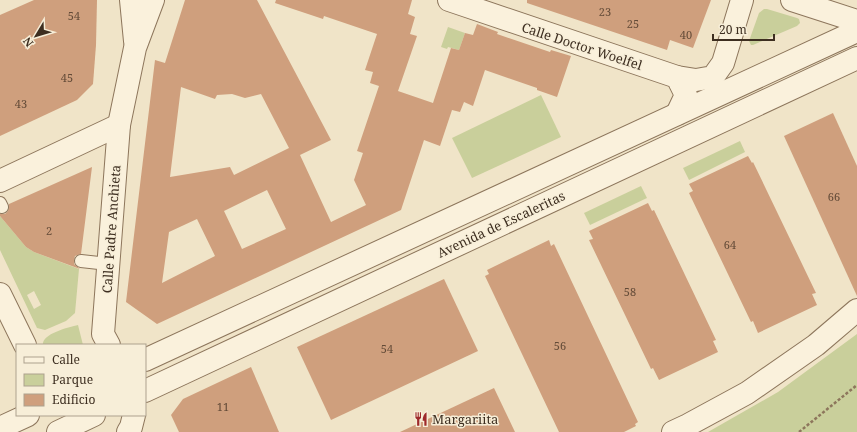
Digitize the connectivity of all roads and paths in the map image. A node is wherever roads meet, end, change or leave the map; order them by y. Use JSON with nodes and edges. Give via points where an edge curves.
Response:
{"nodes":[{"id":1,"x":131,"y":0,"type":"edge"},
{"id":2,"x":153,"y":0,"type":"edge"},
{"id":3,"x":449,"y":0,"type":"edge"},
{"id":4,"x":742,"y":0,"type":"edge"},
{"id":5,"x":792,"y":0,"type":"edge"},
{"id":6,"x":857,"y":21,"type":"edge"},
{"id":7,"x":857,"y":31,"type":"edge"},
{"id":8,"x":135,"y":48,"type":"junction"},
{"id":9,"x":857,"y":58,"type":"edge"},
{"id":10,"x":677,"y":77,"type":"junction"},
{"id":11,"x":677,"y":114,"type":"junction"},
{"id":12,"x":119,"y":125,"type":"junction"},
{"id":13,"x":0,"y":181,"type":"edge"},
{"id":14,"x":80,"y":261,"type":"dead end"},
{"id":15,"x":108,"y":264,"type":"junction"},
{"id":16,"x":0,"y":294,"type":"edge"},
{"id":17,"x":857,"y":310,"type":"edge"},
{"id":18,"x":109,"y":341,"type":"edge"},
{"id":19,"x":25,"y":344,"type":"edge"},
{"id":20,"x":147,"y":357,"type":"edge"},
{"id":21,"x":857,"y":385,"type":"edge"},
{"id":22,"x":146,"y":391,"type":"edge"},
{"id":23,"x":26,"y":416,"type":"edge"},
{"id":24,"x":92,"y":416,"type":"edge"},
{"id":25,"x":134,"y":416,"type":"edge"},
{"id":26,"x":8,"y":423,"type":"edge"},
{"id":27,"x":64,"y":427,"type":"edge"},
{"id":28,"x":128,"y":432,"type":"edge"},
{"id":29,"x":672,"y":432,"type":"edge"},
{"id":30,"x":800,"y":432,"type":"edge"}],
"edges":[{"from":1,"to":8,"type":"street"},
{"from":2,"to":8,"type":"street"},
{"from":3,"to":10,"type":"street","name":"Calle Doctor Woelfel"},
{"from":4,"to":10,"type":"street","name":"Calle Doctor Woelfel","via":[[723,63],[713,77],[696,80]]},
{"from":5,"to":6,"type":"street"},
{"from":7,"to":11,"type":"street","name":"Avenida de Escaleritas"},
{"from":8,"to":12,"type":"street","name":"Calle Padre Anchieta"},
{"from":9,"to":22,"type":"street","name":"Avenida de Escaleritas"},
{"from":10,"to":11,"type":"street","via":[[686,96]]},
{"from":11,"to":20,"type":"street","name":"Avenida de Escaleritas"},
{"from":12,"to":13,"type":"street"},
{"from":12,"to":15,"type":"street","name":"Calle Padre Anchieta"},
{"from":14,"to":15,"type":"lane"},
{"from":15,"to":18,"type":"street","name":"Calle Padre Anchieta"},
{"from":16,"to":19,"type":"street"},
{"from":17,"to":29,"type":"street","via":[[816,346],[747,393]]},
{"from":21,"to":30,"type":"path"},
{"from":23,"to":26,"type":"street"},
{"from":24,"to":27,"type":"street"},
{"from":25,"to":28,"type":"street"}]}
